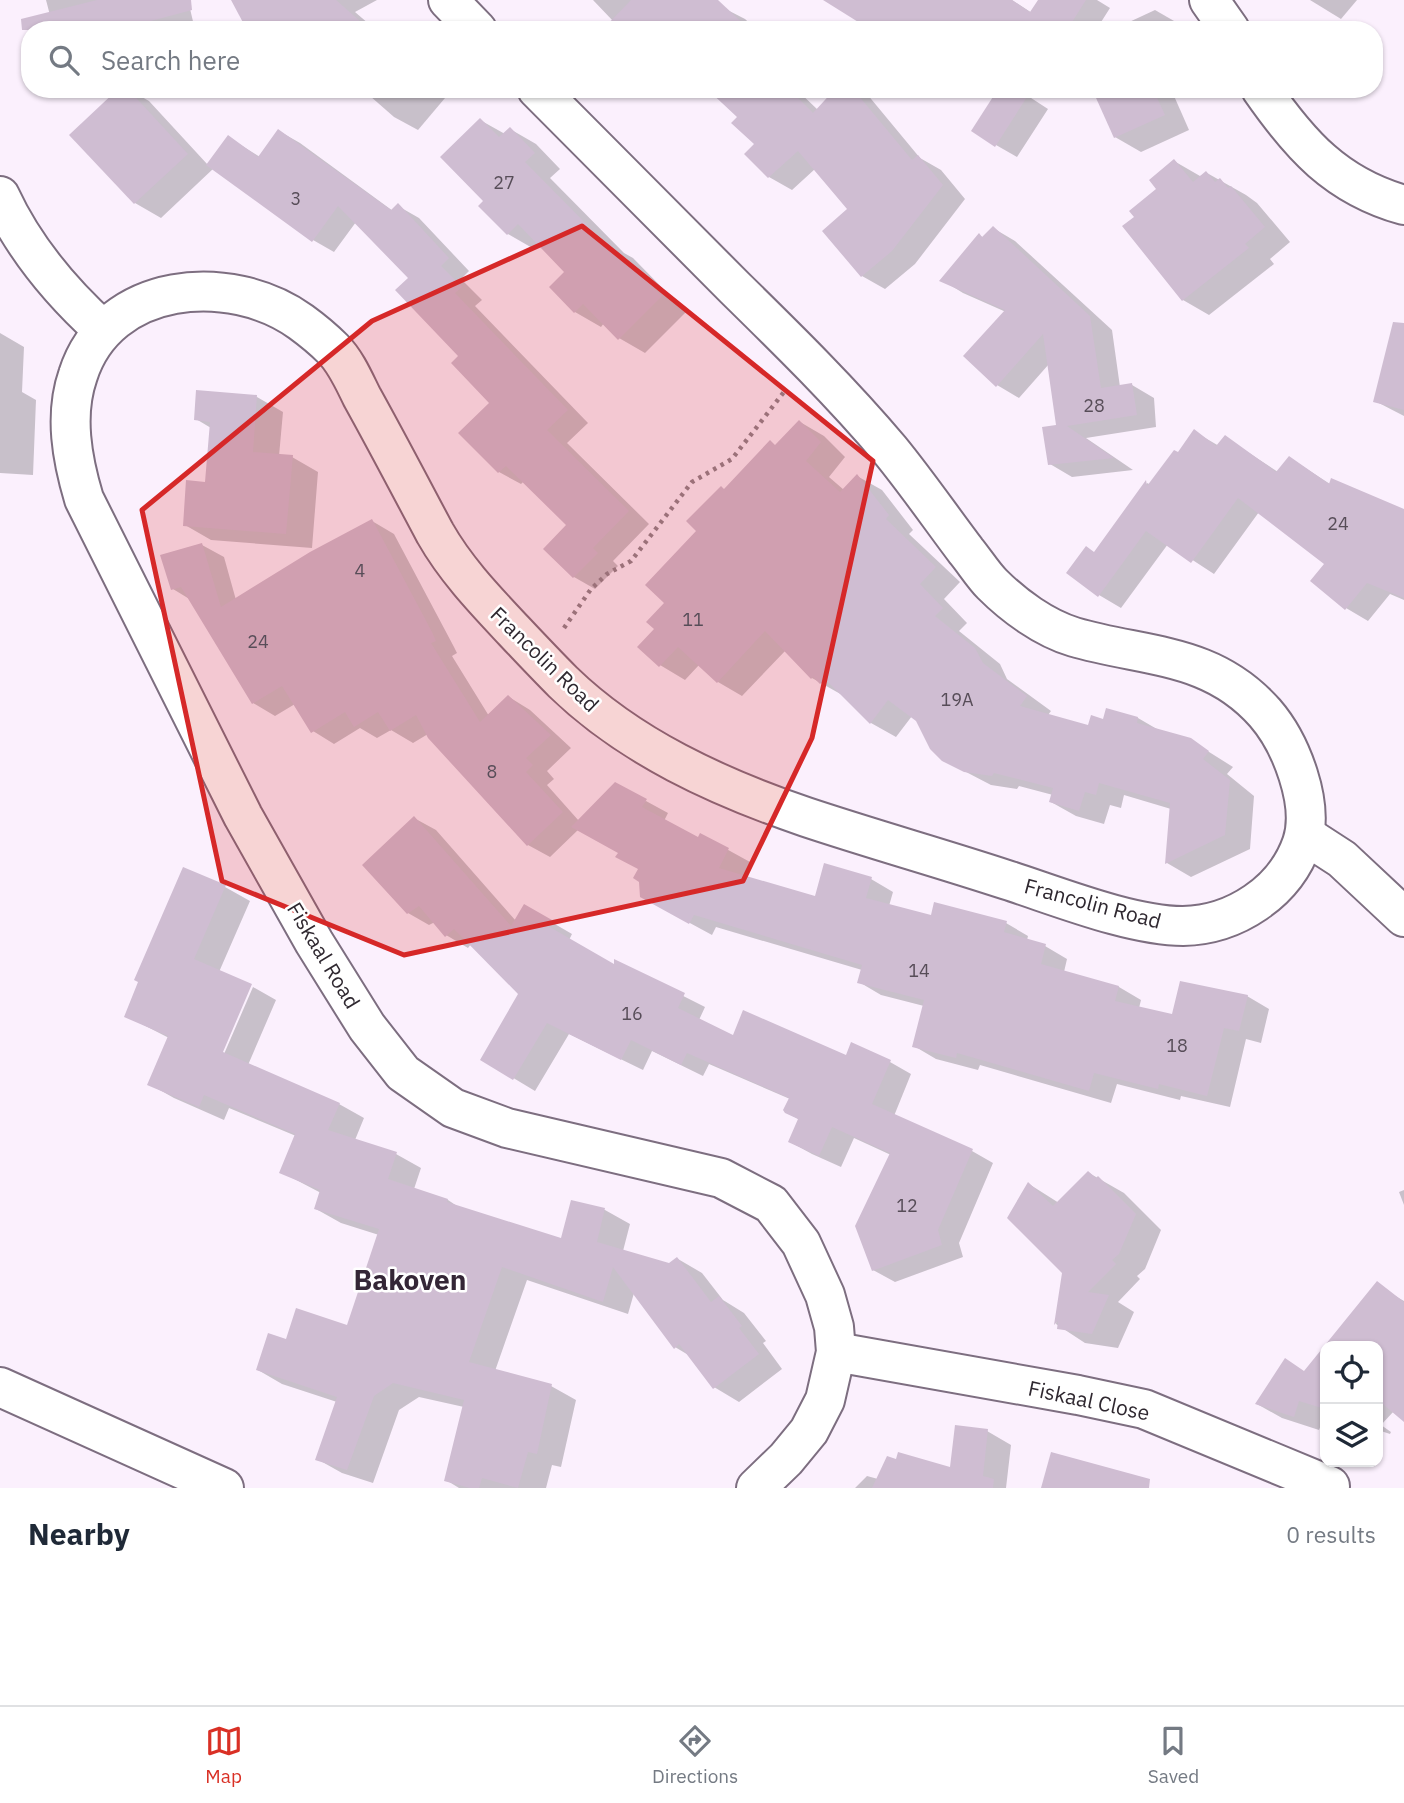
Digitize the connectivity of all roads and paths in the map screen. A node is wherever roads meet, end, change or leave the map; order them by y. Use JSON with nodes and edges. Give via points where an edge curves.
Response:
{"nodes":[{"id":1,"x":447,"y":0,"type":"edge"},
{"id":2,"x":1209,"y":0,"type":"edge"},
{"id":3,"x":468,"y":21,"type":"edge"},
{"id":4,"x":1224,"y":21,"type":"edge"},
{"id":5,"x":546,"y":98,"type":"edge"},
{"id":6,"x":1267,"y":98,"type":"edge"},
{"id":7,"x":0,"y":196,"type":"edge"},
{"id":8,"x":1404,"y":205,"type":"edge"},
{"id":9,"x":103,"y":330,"type":"junction"},
{"id":10,"x":809,"y":361,"type":"junction"},
{"id":11,"x":539,"y":656,"type":"junction"},
{"id":12,"x":1305,"y":835,"type":"junction"},
{"id":13,"x":1404,"y":917,"type":"edge"},
{"id":14,"x":836,"y":1352,"type":"junction"},
{"id":15,"x":0,"y":1387,"type":"edge"},
{"id":16,"x":1330,"y":1486,"type":"edge"},
{"id":17,"x":224,"y":1488,"type":"edge"},
{"id":18,"x":756,"y":1488,"type":"edge"}],
"edges":[{"from":1,"to":3,"type":"street"},
{"from":2,"to":4,"type":"street"},
{"from":5,"to":10,"type":"street","name":"Francolin Road"},
{"from":6,"to":8,"type":"street","via":[[1321,162],[1360,188]]},
{"from":7,"to":9,"type":"street","via":[[15,228],[53,279]]},
{"from":9,"to":11,"type":"street","name":"Francolin Road","via":[[146,302],[199,291],[254,298],[300,321],[338,354],[440,543],[468,582]]},
{"from":9,"to":14,"type":"street","name":"Fiskaal Road","via":[[77,376],[72,405],[71,436],[84,499],[243,817],[367,1027],[403,1073],[453,1108],[507,1128],[721,1178],[771,1204],[801,1243],[825,1295]]},
{"from":10,"to":11,"type":"path","via":[[732,458],[692,482],[631,561],[591,589]]},
{"from":10,"to":12,"type":"street","name":"Francolin Road","via":[[891,451],[991,583],[1030,616],[1068,635],[1191,663],[1238,686],[1269,718],[1291,753],[1302,796]]},
{"from":11,"to":12,"type":"street","name":"Francolin Road","via":[[614,724],[729,789],[1141,920],[1185,926],[1227,917],[1261,900],[1289,873]]},
{"from":12,"to":13,"type":"street","via":[[1342,859]]},
{"from":14,"to":16,"type":"street","name":"Fiskaal Close","via":[[1144,1409]]},
{"from":14,"to":18,"type":"street","name":"Fiskaal Road","via":[[825,1400],[808,1431]]},
{"from":15,"to":17,"type":"street"}]}
